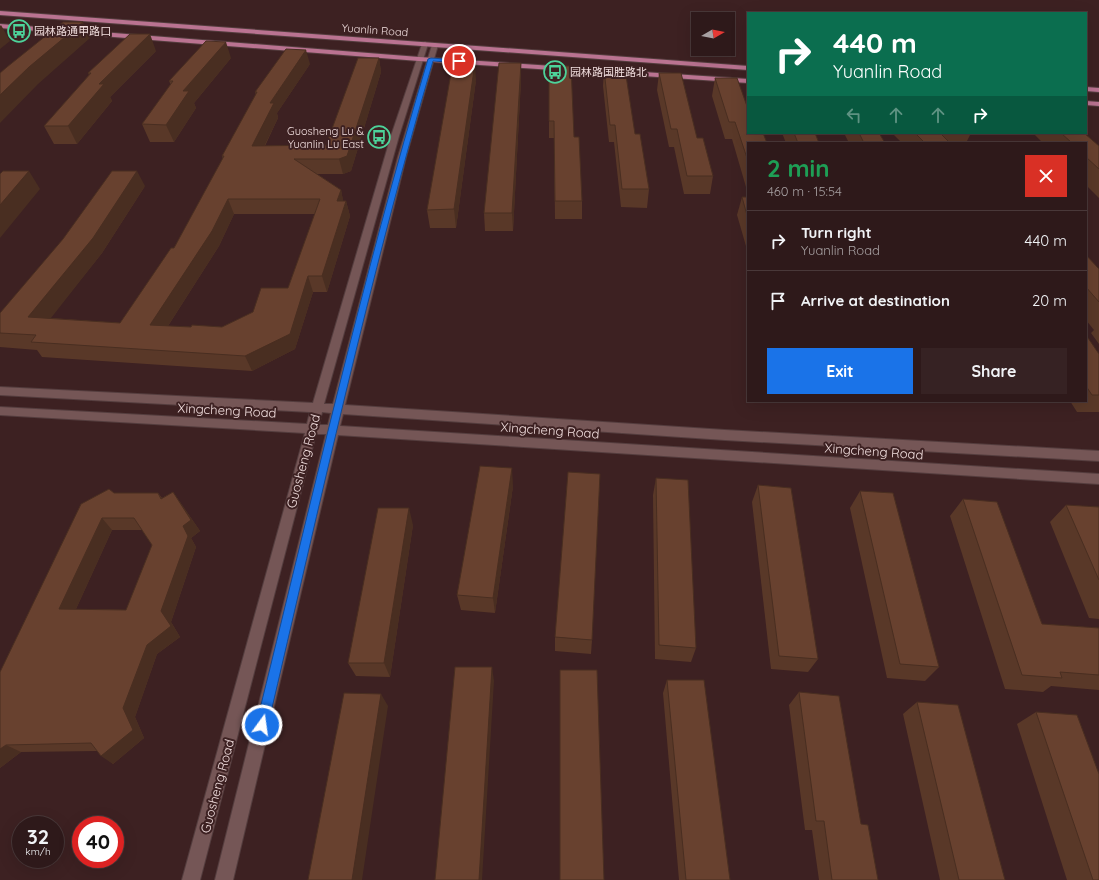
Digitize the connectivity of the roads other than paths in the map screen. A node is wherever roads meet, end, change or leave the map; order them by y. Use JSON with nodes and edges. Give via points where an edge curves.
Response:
{"nodes":[{"id":1,"x":0,"y":13,"type":"edge"},
{"id":2,"x":0,"y":26,"type":"edge"},
{"id":3,"x":425,"y":44,"type":"junction"},
{"id":4,"x":435,"y":45,"type":"junction"},
{"id":5,"x":425,"y":59,"type":"junction"},
{"id":6,"x":747,"y":68,"type":"edge"},
{"id":7,"x":747,"y":81,"type":"edge"},
{"id":8,"x":1087,"y":90,"type":"edge"},
{"id":9,"x":1099,"y":90,"type":"edge"},
{"id":10,"x":1087,"y":103,"type":"edge"},
{"id":11,"x":1099,"y":104,"type":"edge"},
{"id":12,"x":0,"y":391,"type":"edge"},
{"id":13,"x":317,"y":409,"type":"junction"},
{"id":14,"x":338,"y":409,"type":"junction"},
{"id":15,"x":0,"y":411,"type":"edge"},
{"id":16,"x":312,"y":429,"type":"junction"},
{"id":17,"x":334,"y":431,"type":"junction"},
{"id":18,"x":1099,"y":456,"type":"edge"},
{"id":19,"x":1099,"y":479,"type":"edge"},
{"id":20,"x":192,"y":880,"type":"edge"},
{"id":21,"x":224,"y":880,"type":"edge"}],
"edges":[{"from":1,"to":3,"type":"main road","name":"Yuanlin Road"},
{"from":2,"to":5,"type":"main road","name":"Yuanlin Road"},
{"from":3,"to":4,"type":"main road","name":"Yuanlin Road"},
{"from":3,"to":5,"type":"street","name":"Guosheng Road"},
{"from":4,"to":5,"type":"street","name":"Guosheng Road"},
{"from":4,"to":6,"type":"main road","name":"Yuanlin Road"},
{"from":5,"to":7,"type":"main road","name":"Yuanlin Road"},
{"from":5,"to":13,"type":"street","name":"Guosheng Road","via":[[394,136]]},
{"from":5,"to":14,"type":"street","name":"Guosheng Road"},
{"from":8,"to":9,"type":"main road"},
{"from":10,"to":11,"type":"main road"},
{"from":12,"to":13,"type":"street","name":"Xingcheng Road"},
{"from":13,"to":14,"type":"street","name":"Xingcheng Road"},
{"from":13,"to":16,"type":"street","name":"Guosheng Road"},
{"from":14,"to":17,"type":"street","name":"Guosheng Road"},
{"from":14,"to":18,"type":"street","name":"Xingcheng Road","via":[[725,435]]},
{"from":15,"to":16,"type":"street","name":"Xingcheng Road"},
{"from":16,"to":17,"type":"street","name":"Xingcheng Road"},
{"from":16,"to":20,"type":"street","name":"Guosheng Road"},
{"from":17,"to":19,"type":"street","name":"Xingcheng Road"},
{"from":17,"to":21,"type":"street","name":"Guosheng Road"}]}
